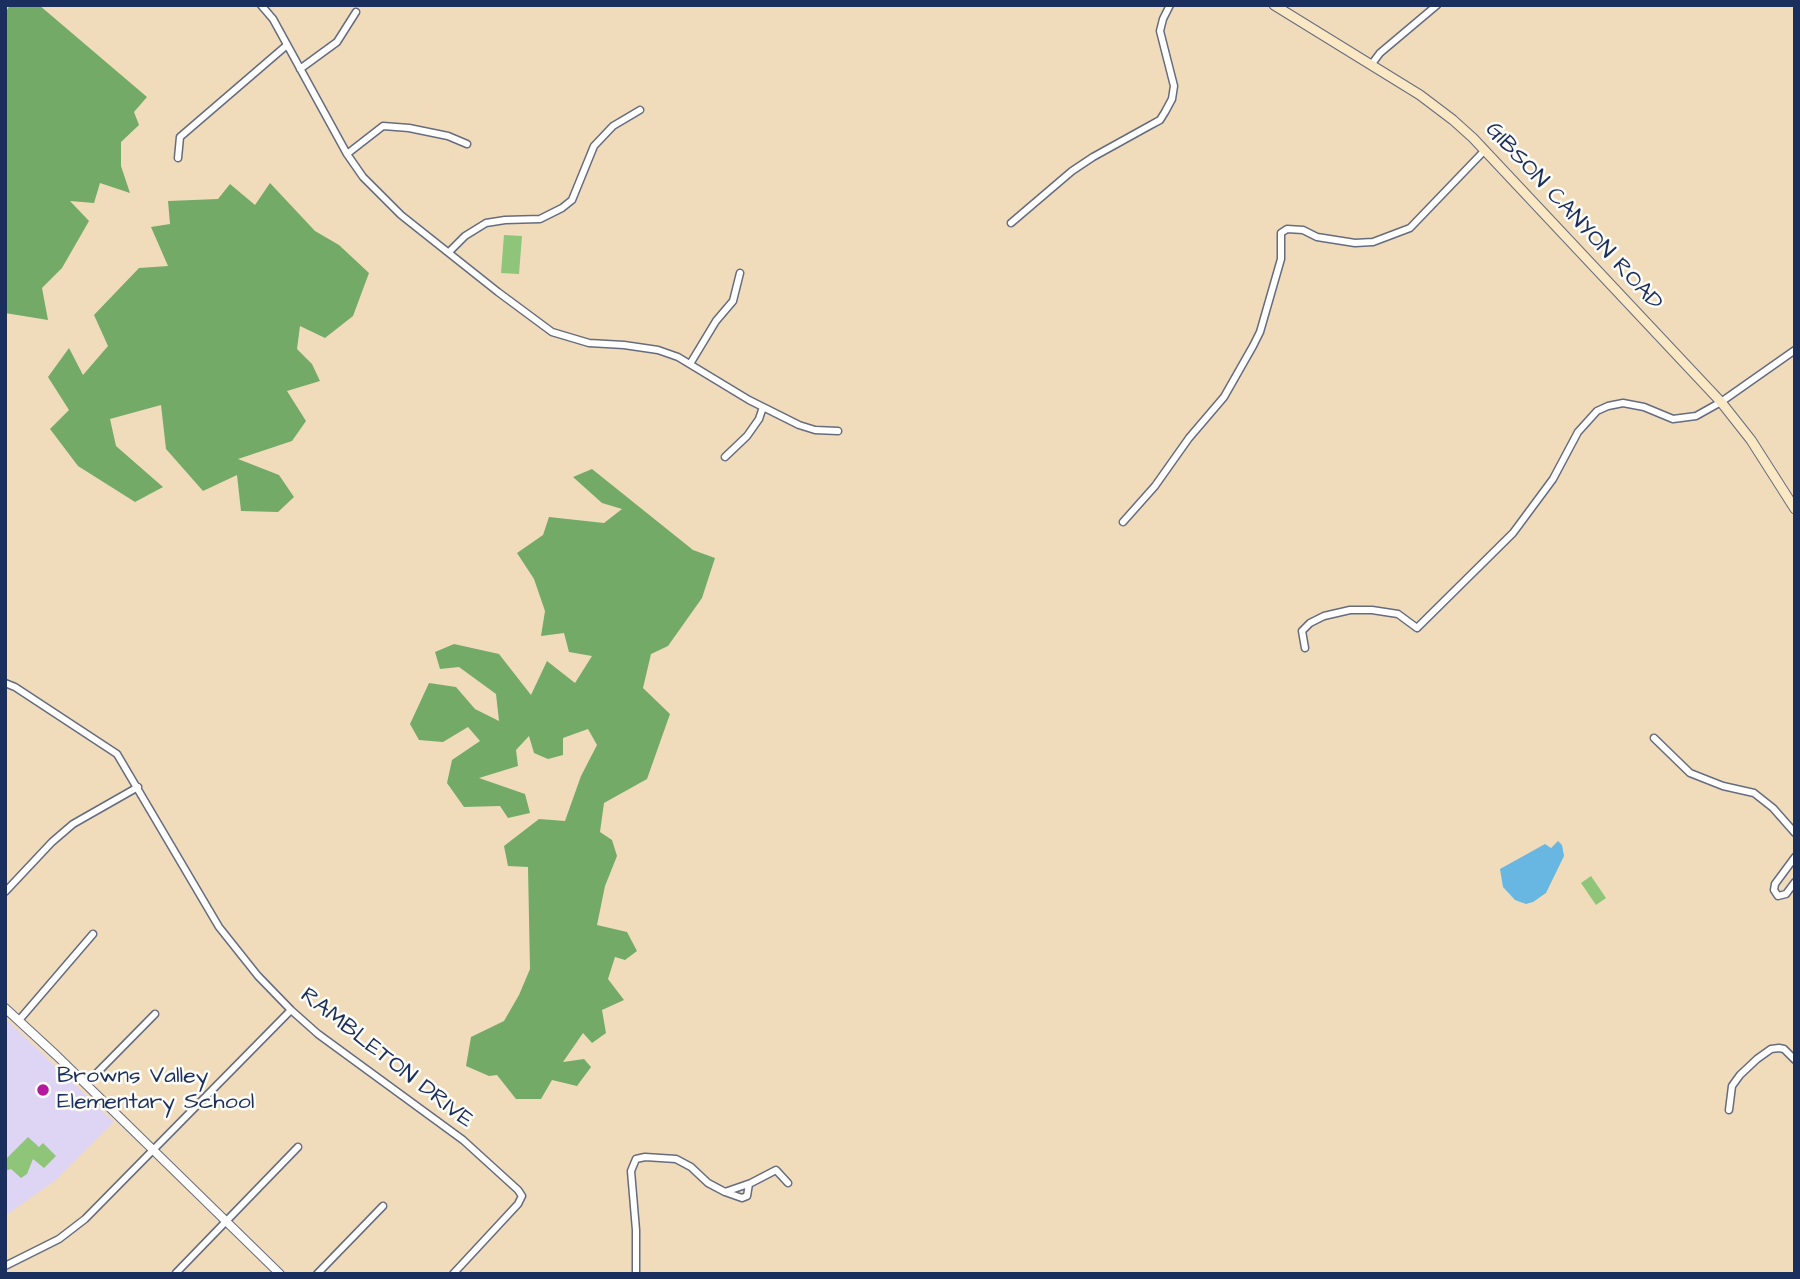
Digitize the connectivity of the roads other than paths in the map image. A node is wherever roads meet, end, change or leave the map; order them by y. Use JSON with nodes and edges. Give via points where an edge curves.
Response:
{"nodes":[{"id":1,"x":261,"y":5,"type":"edge"},
{"id":2,"x":1170,"y":5,"type":"edge"},
{"id":3,"x":1274,"y":5,"type":"edge"},
{"id":4,"x":1437,"y":5,"type":"edge"},
{"id":5,"x":356,"y":12,"type":"dead end"},
{"id":6,"x":287,"y":45,"type":"junction"},
{"id":7,"x":1371,"y":65,"type":"junction"},
{"id":8,"x":300,"y":69,"type":"junction"},
{"id":9,"x":640,"y":110,"type":"dead end"},
{"id":10,"x":467,"y":144,"type":"dead end"},
{"id":11,"x":1485,"y":150,"type":"junction"},
{"id":12,"x":347,"y":154,"type":"junction"},
{"id":13,"x":178,"y":158,"type":"dead end"},
{"id":14,"x":1011,"y":223,"type":"dead end"},
{"id":15,"x":449,"y":253,"type":"junction"},
{"id":16,"x":740,"y":273,"type":"dead end"},
{"id":17,"x":1795,"y":350,"type":"edge"},
{"id":18,"x":690,"y":364,"type":"junction"},
{"id":19,"x":1721,"y":402,"type":"junction"},
{"id":20,"x":763,"y":407,"type":"junction"},
{"id":21,"x":838,"y":431,"type":"dead end"},
{"id":22,"x":726,"y":457,"type":"dead end"},
{"id":23,"x":1795,"y":509,"type":"edge"},
{"id":24,"x":1123,"y":522,"type":"dead end"},
{"id":25,"x":1305,"y":648,"type":"dead end"},
{"id":26,"x":5,"y":683,"type":"edge"},
{"id":27,"x":1654,"y":738,"type":"dead end"},
{"id":28,"x":138,"y":787,"type":"junction"},
{"id":29,"x":1795,"y":833,"type":"edge"},
{"id":30,"x":1795,"y":857,"type":"edge"},
{"id":31,"x":1795,"y":882,"type":"edge"},
{"id":32,"x":5,"y":892,"type":"edge"},
{"id":33,"x":93,"y":934,"type":"dead end"},
{"id":34,"x":5,"y":1008,"type":"edge"},
{"id":35,"x":291,"y":1010,"type":"junction"},
{"id":36,"x":155,"y":1014,"type":"dead end"},
{"id":37,"x":20,"y":1019,"type":"junction"},
{"id":38,"x":1795,"y":1060,"type":"edge"},
{"id":39,"x":86,"y":1084,"type":"junction"},
{"id":40,"x":1729,"y":1111,"type":"dead end"},
{"id":41,"x":298,"y":1147,"type":"dead end"},
{"id":42,"x":154,"y":1151,"type":"junction"},
{"id":43,"x":788,"y":1183,"type":"dead end"},
{"id":44,"x":749,"y":1184,"type":"junction"},
{"id":45,"x":725,"y":1192,"type":"junction"},
{"id":46,"x":383,"y":1206,"type":"dead end"},
{"id":47,"x":226,"y":1221,"type":"junction"},
{"id":48,"x":5,"y":1266,"type":"edge"},
{"id":49,"x":176,"y":1273,"type":"edge"},
{"id":50,"x":636,"y":1273,"type":"edge"},
{"id":51,"x":280,"y":1274,"type":"edge"},
{"id":52,"x":317,"y":1274,"type":"edge"},
{"id":53,"x":453,"y":1274,"type":"edge"}],
"edges":[{"from":1,"to":6,"type":"street"},
{"from":2,"to":14,"type":"street","via":[[1160,31],[1174,86],[1160,120],[1072,171]]},
{"from":3,"to":7,"type":"main road","name":"GIBSON CANYON ROAD"},
{"from":4,"to":7,"type":"street","via":[[1380,52]]},
{"from":5,"to":8,"type":"street","via":[[337,42]]},
{"from":6,"to":8,"type":"street"},
{"from":6,"to":13,"type":"street","via":[[180,137]]},
{"from":7,"to":11,"type":"main road","name":"GIBSON CANYON ROAD","via":[[1420,95]]},
{"from":8,"to":12,"type":"street"},
{"from":9,"to":15,"type":"street","via":[[603,136],[588,158],[572,200],[562,208],[540,219],[486,223]]},
{"from":10,"to":12,"type":"street","via":[[449,136],[383,126]]},
{"from":11,"to":19,"type":"main road","name":"GIBSON CANYON ROAD"},
{"from":11,"to":24,"type":"street","via":[[1410,228],[1373,242],[1355,243],[1303,230],[1281,233],[1281,259],[1253,346],[1224,397]]},
{"from":12,"to":15,"type":"street","via":[[381,197]]},
{"from":15,"to":18,"type":"street","via":[[552,332],[589,343],[658,350]]},
{"from":16,"to":18,"type":"street","via":[[733,301]]},
{"from":17,"to":19,"type":"street"},
{"from":18,"to":20,"type":"street"},
{"from":19,"to":23,"type":"main road","name":"GIBSON CANYON ROAD"},
{"from":19,"to":25,"type":"street","via":[[1681,419],[1634,404],[1597,411],[1578,432],[1553,479],[1513,533],[1418,628],[1398,614],[1350,610],[1310,623],[1302,632]]},
{"from":20,"to":21,"type":"street","via":[[799,425]]},
{"from":20,"to":22,"type":"street","via":[[747,436]]},
{"from":26,"to":28,"type":"street","name":"RAMBLETON DRIVE","via":[[110,748]]},
{"from":27,"to":29,"type":"street","via":[[1690,773],[1754,793]]},
{"from":28,"to":32,"type":"street","via":[[73,824]]},
{"from":28,"to":35,"type":"street","name":"RAMBLETON DRIVE","via":[[219,927]]},
{"from":30,"to":31,"type":"street","via":[[1775,884],[1778,897]]},
{"from":33,"to":37,"type":"street"},
{"from":34,"to":37,"type":"street"},
{"from":35,"to":42,"type":"street"},
{"from":35,"to":53,"type":"street","name":"RAMBLETON DRIVE","via":[[464,1140],[522,1196]]},
{"from":36,"to":39,"type":"street"},
{"from":37,"to":39,"type":"street"},
{"from":38,"to":40,"type":"street","via":[[1779,1048],[1757,1059],[1732,1086]]},
{"from":39,"to":42,"type":"street"},
{"from":41,"to":47,"type":"street"},
{"from":42,"to":47,"type":"street"},
{"from":42,"to":48,"type":"street","via":[[74,1228]]},
{"from":43,"to":44,"type":"street","via":[[776,1170]]},
{"from":44,"to":45,"type":"street"},
{"from":44,"to":45,"type":"street","via":[[747,1196],[742,1198]]},
{"from":45,"to":50,"type":"street","via":[[676,1159],[636,1159],[631,1171]]},
{"from":46,"to":52,"type":"street"},
{"from":47,"to":49,"type":"street"},
{"from":47,"to":51,"type":"street"}]}
